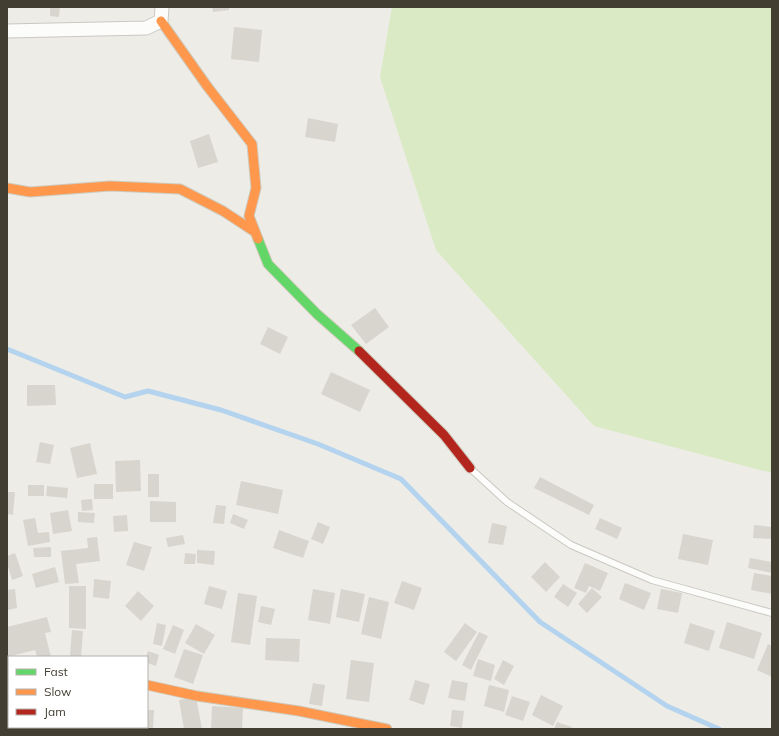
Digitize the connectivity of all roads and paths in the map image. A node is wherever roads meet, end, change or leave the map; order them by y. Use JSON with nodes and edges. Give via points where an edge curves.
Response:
{"nodes":[{"id":1,"x":162,"y":7,"type":"edge"},
{"id":2,"x":161,"y":20,"type":"junction"},
{"id":3,"x":7,"y":31,"type":"edge"},
{"id":4,"x":7,"y":188,"type":"edge"},
{"id":5,"x":255,"y":232,"type":"junction"},
{"id":6,"x":470,"y":468,"type":"joint"},
{"id":7,"x":772,"y":613,"type":"edge"},
{"id":8,"x":148,"y":685,"type":"edge"},
{"id":9,"x":387,"y":729,"type":"edge"}],
"edges":[{"from":1,"to":2,"type":"street"},
{"from":2,"to":3,"type":"street","via":[[146,28]]},
{"from":2,"to":5,"type":"street","via":[[252,144],[256,188],[249,216]]},
{"from":4,"to":5,"type":"street","via":[[30,192],[110,186],[180,189],[223,211]]},
{"from":5,"to":6,"type":"street","via":[[268,264],[444,435]]},
{"from":6,"to":7,"type":"lane","via":[[508,502],[571,545],[652,580]]},
{"from":8,"to":9,"type":"street"}]}
